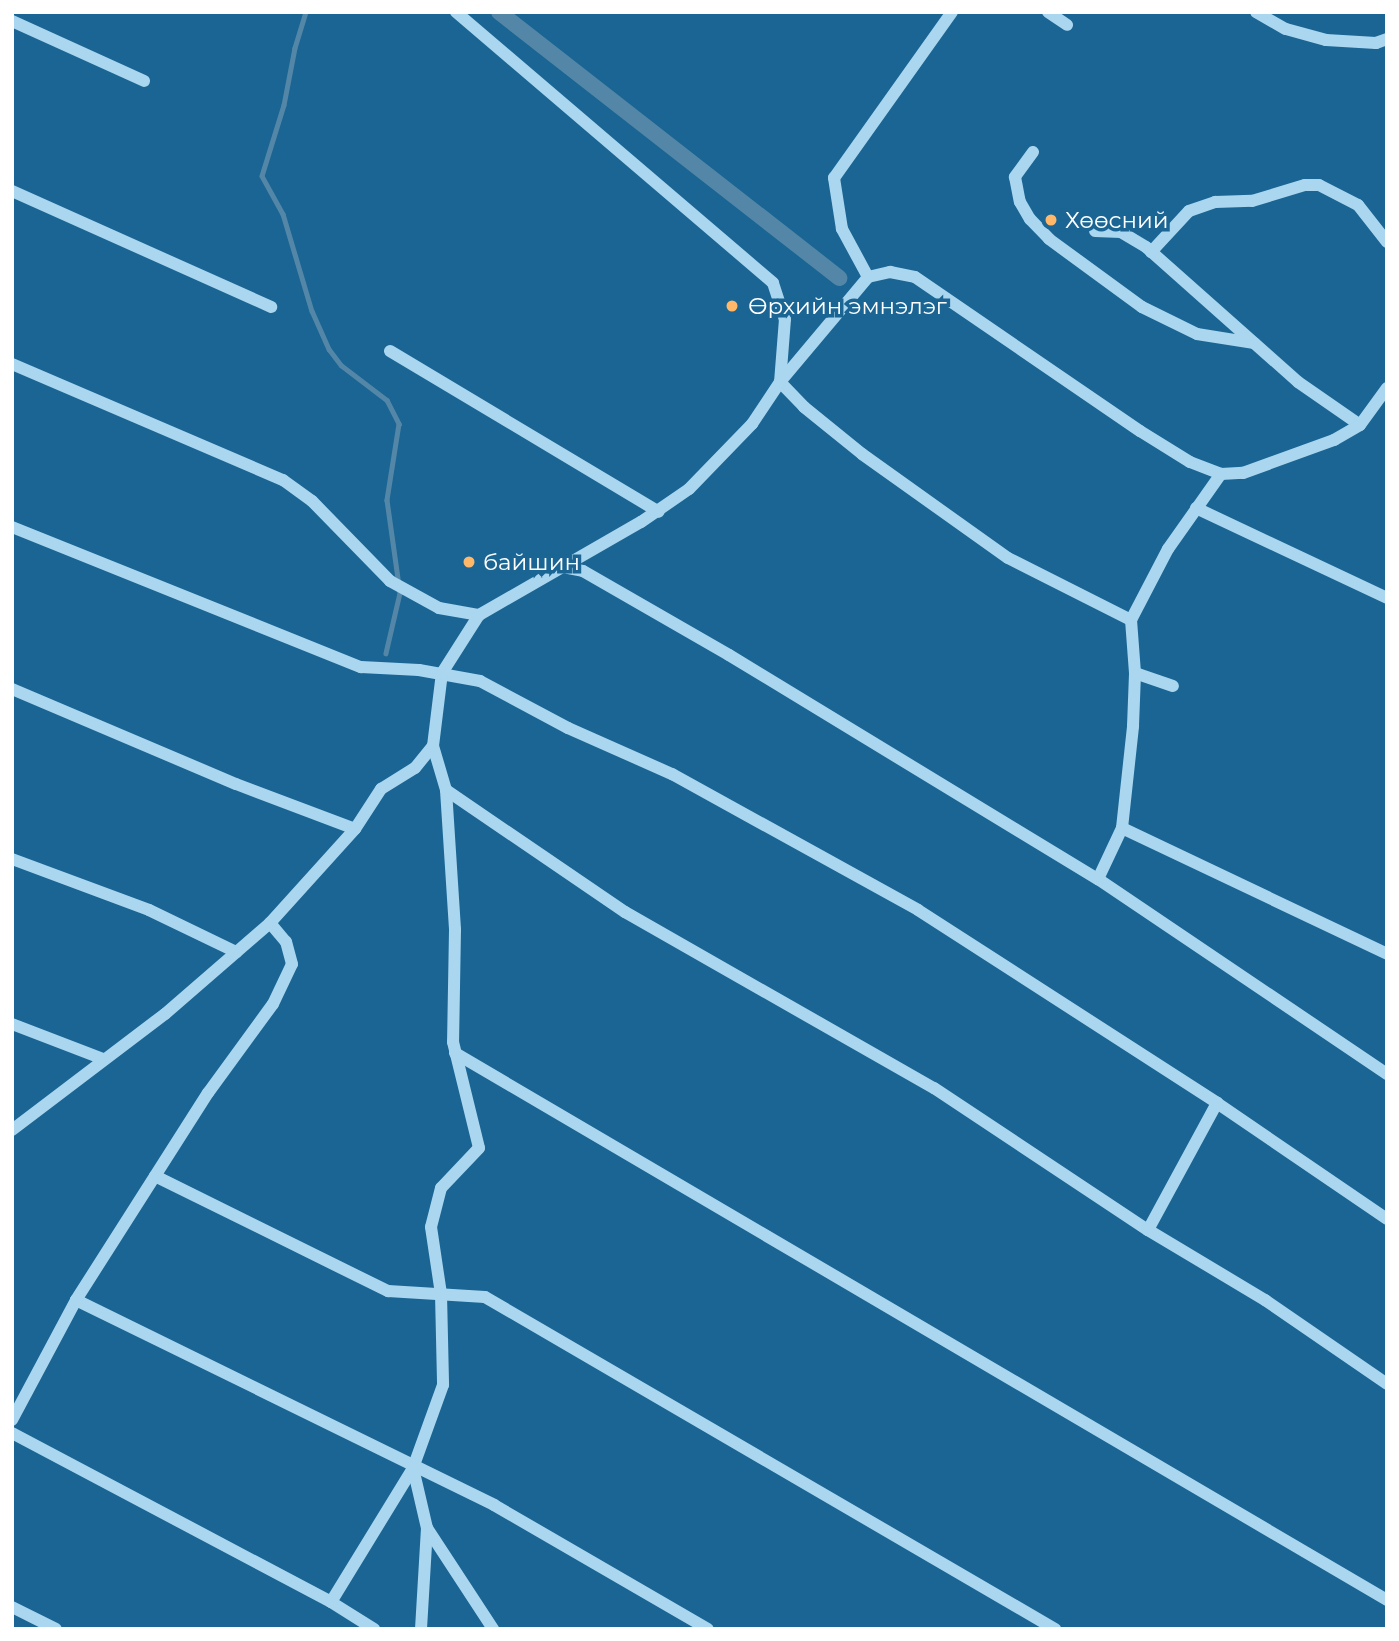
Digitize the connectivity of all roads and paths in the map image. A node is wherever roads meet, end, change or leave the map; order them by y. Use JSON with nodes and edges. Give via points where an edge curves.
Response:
{"nodes":[{"id":1,"x":456,"y":12,"type":"edge"},
{"id":2,"x":952,"y":12,"type":"edge"},
{"id":3,"x":1048,"y":12,"type":"edge"},
{"id":4,"x":1256,"y":12,"type":"edge"},
{"id":5,"x":12,"y":21,"type":"edge"},
{"id":6,"x":1067,"y":25,"type":"dead end"},
{"id":7,"x":1387,"y":38,"type":"edge"},
{"id":8,"x":144,"y":81,"type":"dead end"},
{"id":9,"x":1032,"y":152,"type":"dead end"},
{"id":10,"x":12,"y":191,"type":"edge"},
{"id":11,"x":1095,"y":231,"type":"dead end"},
{"id":12,"x":1387,"y":242,"type":"edge"},
{"id":13,"x":1151,"y":252,"type":"junction"},
{"id":14,"x":868,"y":277,"type":"junction"},
{"id":15,"x":271,"y":307,"type":"dead end"},
{"id":16,"x":1254,"y":342,"type":"junction"},
{"id":17,"x":390,"y":351,"type":"dead end"},
{"id":18,"x":12,"y":364,"type":"edge"},
{"id":19,"x":780,"y":382,"type":"junction"},
{"id":20,"x":1386,"y":390,"type":"edge"},
{"id":21,"x":1360,"y":425,"type":"junction"},
{"id":22,"x":1221,"y":474,"type":"junction"},
{"id":23,"x":1195,"y":508,"type":"junction"},
{"id":24,"x":659,"y":512,"type":"junction"},
{"id":25,"x":12,"y":527,"type":"edge"},
{"id":26,"x":563,"y":567,"type":"junction"},
{"id":27,"x":1387,"y":598,"type":"edge"},
{"id":28,"x":479,"y":615,"type":"junction"},
{"id":29,"x":1131,"y":620,"type":"junction"},
{"id":30,"x":442,"y":673,"type":"junction"},
{"id":31,"x":1135,"y":673,"type":"junction"},
{"id":32,"x":1173,"y":686,"type":"dead end"},
{"id":33,"x":12,"y":689,"type":"edge"},
{"id":34,"x":433,"y":746,"type":"junction"},
{"id":35,"x":446,"y":790,"type":"junction"},
{"id":36,"x":1122,"y":828,"type":"junction"},
{"id":37,"x":355,"y":829,"type":"junction"},
{"id":38,"x":12,"y":859,"type":"edge"},
{"id":39,"x":1098,"y":879,"type":"junction"},
{"id":40,"x":270,"y":923,"type":"junction"},
{"id":41,"x":236,"y":952,"type":"junction"},
{"id":42,"x":1387,"y":954,"type":"edge"},
{"id":43,"x":12,"y":1024,"type":"edge"},
{"id":44,"x":455,"y":1053,"type":"junction"},
{"id":45,"x":103,"y":1059,"type":"junction"},
{"id":46,"x":1387,"y":1074,"type":"edge"},
{"id":47,"x":1217,"y":1103,"type":"junction"},
{"id":48,"x":12,"y":1130,"type":"edge"},
{"id":49,"x":155,"y":1176,"type":"junction"},
{"id":50,"x":1387,"y":1219,"type":"edge"},
{"id":51,"x":1148,"y":1230,"type":"junction"},
{"id":52,"x":441,"y":1294,"type":"junction"},
{"id":53,"x":76,"y":1300,"type":"junction"},
{"id":54,"x":1387,"y":1384,"type":"edge"},
{"id":55,"x":12,"y":1420,"type":"edge"},
{"id":56,"x":12,"y":1433,"type":"edge"},
{"id":57,"x":413,"y":1468,"type":"junction"},
{"id":58,"x":428,"y":1528,"type":"junction"},
{"id":59,"x":1387,"y":1600,"type":"edge"},
{"id":60,"x":331,"y":1602,"type":"junction"},
{"id":61,"x":12,"y":1607,"type":"edge"},
{"id":62,"x":56,"y":1629,"type":"edge"},
{"id":63,"x":374,"y":1629,"type":"edge"},
{"id":64,"x":421,"y":1629,"type":"edge"},
{"id":65,"x":493,"y":1629,"type":"edge"},
{"id":66,"x":708,"y":1629,"type":"edge"},
{"id":67,"x":1055,"y":1629,"type":"edge"}],
"edges":[{"from":1,"to":19,"type":"street","via":[[773,283],[785,319]]},
{"from":2,"to":14,"type":"street","via":[[834,178],[842,229]]},
{"from":3,"to":6,"type":"street"},
{"from":4,"to":7,"type":"street","via":[[1286,29],[1326,40],[1376,43]]},
{"from":5,"to":8,"type":"street"},
{"from":9,"to":16,"type":"street","via":[[1015,177],[1020,202],[1049,239],[1142,307],[1197,334]]},
{"from":10,"to":15,"type":"street"},
{"from":11,"to":13,"type":"street","via":[[1121,232]]},
{"from":12,"to":13,"type":"street","via":[[1358,205],[1320,185],[1305,185],[1252,201],[1215,202],[1189,211]]},
{"from":13,"to":16,"type":"street"},
{"from":14,"to":19,"type":"street"},
{"from":14,"to":22,"type":"street","via":[[890,272],[915,277],[1140,430],[1190,462]]},
{"from":16,"to":21,"type":"street","via":[[1298,382]]},
{"from":17,"to":24,"type":"street"},
{"from":18,"to":28,"type":"street","via":[[283,480],[312,501],[390,581],[439,608]]},
{"from":19,"to":24,"type":"street","via":[[752,424],[689,489]]},
{"from":19,"to":29,"type":"street","via":[[862,454],[1008,558]]},
{"from":20,"to":21,"type":"street"},
{"from":21,"to":22,"type":"street","via":[[1310,450],[1243,472]]},
{"from":22,"to":23,"type":"street"},
{"from":23,"to":27,"type":"street"},
{"from":23,"to":29,"type":"street"},
{"from":24,"to":26,"type":"street"},
{"from":25,"to":30,"type":"street","via":[[361,667]]},
{"from":26,"to":28,"type":"street"},
{"from":26,"to":39,"type":"street","via":[[583,572],[729,654]]},
{"from":28,"to":30,"type":"street"},
{"from":29,"to":31,"type":"street"},
{"from":30,"to":34,"type":"street"},
{"from":30,"to":47,"type":"street","via":[[480,681],[568,728],[672,774],[855,872]]},
{"from":31,"to":32,"type":"street"},
{"from":31,"to":36,"type":"street"},
{"from":33,"to":37,"type":"street"},
{"from":34,"to":35,"type":"street"},
{"from":34,"to":37,"type":"street","via":[[415,768],[381,789]]},
{"from":35,"to":44,"type":"street","via":[[455,930]]},
{"from":35,"to":51,"type":"street","via":[[625,912],[934,1088]]},
{"from":36,"to":39,"type":"street"},
{"from":36,"to":42,"type":"street"},
{"from":37,"to":40,"type":"street"},
{"from":38,"to":41,"type":"street","via":[[149,910]]},
{"from":39,"to":46,"type":"street"},
{"from":40,"to":41,"type":"street"},
{"from":40,"to":49,"type":"street","via":[[286,943],[292,964],[273,1003]]},
{"from":41,"to":45,"type":"street","via":[[165,1014]]},
{"from":43,"to":45,"type":"street"},
{"from":44,"to":52,"type":"street","via":[[479,1148],[441,1188],[431,1227]]},
{"from":44,"to":59,"type":"street"},
{"from":45,"to":48,"type":"street"},
{"from":47,"to":50,"type":"street"},
{"from":47,"to":51,"type":"street"},
{"from":49,"to":52,"type":"street","via":[[388,1291]]},
{"from":49,"to":53,"type":"street"},
{"from":51,"to":54,"type":"street","via":[[1265,1300]]},
{"from":52,"to":57,"type":"street","via":[[443,1385]]},
{"from":52,"to":67,"type":"street","via":[[485,1297]]},
{"from":53,"to":55,"type":"street"},
{"from":53,"to":57,"type":"street"},
{"from":56,"to":60,"type":"street"},
{"from":57,"to":58,"type":"street"},
{"from":57,"to":60,"type":"street"},
{"from":57,"to":66,"type":"street","via":[[494,1505]]},
{"from":58,"to":64,"type":"street"},
{"from":58,"to":65,"type":"street"},
{"from":60,"to":63,"type":"street"},
{"from":61,"to":62,"type":"street"}]}
